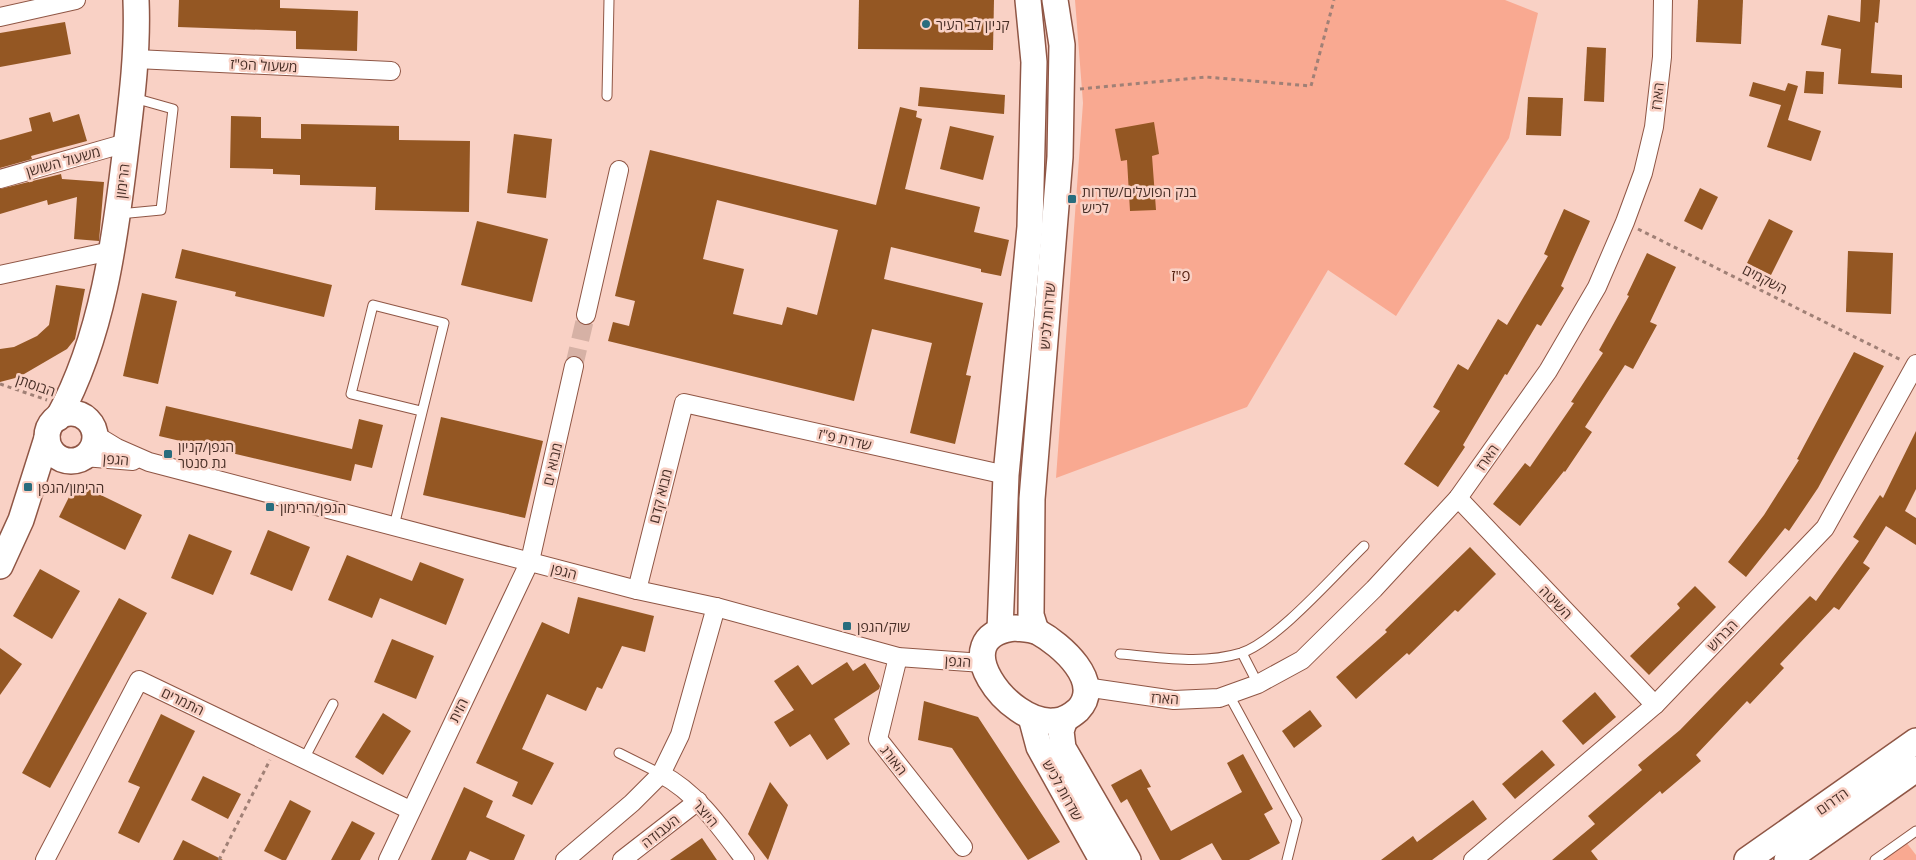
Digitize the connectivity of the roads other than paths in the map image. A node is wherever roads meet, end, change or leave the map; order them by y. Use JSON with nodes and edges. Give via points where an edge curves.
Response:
{"nodes":[{"id":1,"x":76,"y":0,"type":"edge"},
{"id":2,"x":136,"y":0,"type":"edge"},
{"id":3,"x":609,"y":0,"type":"edge"},
{"id":4,"x":1028,"y":0,"type":"edge"},
{"id":5,"x":1055,"y":0,"type":"edge"},
{"id":6,"x":1663,"y":0,"type":"edge"},
{"id":7,"x":0,"y":18,"type":"edge"},
{"id":8,"x":136,"y":59,"type":"junction"},
{"id":9,"x":392,"y":70,"type":"dead end"},
{"id":10,"x":607,"y":96,"type":"dead end"},
{"id":11,"x":132,"y":97,"type":"junction"},
{"id":12,"x":126,"y":143,"type":"junction"},
{"id":13,"x":619,"y":170,"type":"dead end"},
{"id":14,"x":0,"y":179,"type":"edge"},
{"id":15,"x":118,"y":214,"type":"junction"},
{"id":16,"x":112,"y":251,"type":"junction"},
{"id":17,"x":0,"y":275,"type":"edge"},
{"id":18,"x":586,"y":315,"type":"tunnel mouth"},
{"id":19,"x":86,"y":360,"type":"junction"},
{"id":20,"x":1916,"y":364,"type":"edge"},
{"id":21,"x":574,"y":366,"type":"tunnel mouth"},
{"id":22,"x":684,"y":403,"type":"joint"},
{"id":23,"x":421,"y":411,"type":"junction"},
{"id":24,"x":56,"y":421,"type":"junction"},
{"id":25,"x":91,"y":427,"type":"junction"},
{"id":26,"x":79,"y":459,"type":"junction"},
{"id":27,"x":148,"y":462,"type":"junction"},
{"id":28,"x":1006,"y":475,"type":"junction"},
{"id":29,"x":1458,"y":498,"type":"junction"},
{"id":30,"x":21,"y":520,"type":"junction"},
{"id":31,"x":394,"y":526,"type":"junction"},
{"id":32,"x":1364,"y":546,"type":"dead end"},
{"id":33,"x":530,"y":562,"type":"junction"},
{"id":34,"x":0,"y":565,"type":"edge"},
{"id":35,"x":637,"y":590,"type":"junction"},
{"id":36,"x":716,"y":607,"type":"junction"},
{"id":37,"x":1000,"y":630,"type":"junction"},
{"id":38,"x":1036,"y":631,"type":"junction"},
{"id":39,"x":1242,"y":653,"type":"junction"},
{"id":40,"x":1120,"y":654,"type":"dead end"},
{"id":41,"x":898,"y":657,"type":"junction"},
{"id":42,"x":982,"y":663,"type":"junction"},
{"id":43,"x":1258,"y":684,"type":"junction"},
{"id":44,"x":1086,"y":687,"type":"junction"},
{"id":45,"x":1229,"y":695,"type":"junction"},
{"id":46,"x":333,"y":704,"type":"dead end"},
{"id":47,"x":1655,"y":705,"type":"junction"},
{"id":48,"x":1032,"y":717,"type":"junction"},
{"id":49,"x":1065,"y":719,"type":"junction"},
{"id":50,"x":1916,"y":741,"type":"edge"},
{"id":51,"x":620,"y":753,"type":"dead end"},
{"id":52,"x":304,"y":759,"type":"junction"},
{"id":53,"x":1916,"y":769,"type":"edge"},
{"id":54,"x":661,"y":774,"type":"junction"},
{"id":55,"x":698,"y":801,"type":"junction"},
{"id":56,"x":410,"y":810,"type":"junction"},
{"id":57,"x":1916,"y":831,"type":"edge"},
{"id":58,"x":963,"y":847,"type":"dead end"},
{"id":59,"x":45,"y":860,"type":"edge"},
{"id":60,"x":388,"y":860,"type":"edge"},
{"id":61,"x":566,"y":860,"type":"edge"},
{"id":62,"x":622,"y":860,"type":"edge"},
{"id":63,"x":745,"y":860,"type":"edge"},
{"id":64,"x":1102,"y":860,"type":"edge"},
{"id":65,"x":1128,"y":860,"type":"edge"},
{"id":66,"x":1287,"y":860,"type":"edge"},
{"id":67,"x":1473,"y":860,"type":"edge"},
{"id":68,"x":1747,"y":860,"type":"edge"},
{"id":69,"x":1787,"y":860,"type":"edge"},
{"id":70,"x":1875,"y":860,"type":"edge"}],
"edges":[{"from":1,"to":7,"type":"street"},
{"from":2,"to":8,"type":"main road","name":"הרימון"},
{"from":3,"to":10,"type":"lane"},
{"from":4,"to":28,"type":"main road","name":"שדרות לכיש","via":[[1034,62],[1030,227]]},
{"from":5,"to":38,"type":"main road","name":"שדרות לכיש","via":[[1062,45],[1060,156],[1032,499],[1031,615]]},
{"from":6,"to":29,"type":"street","name":"הארז","via":[[1662,57],[1654,127],[1643,173],[1625,222],[1597,287],[1548,371]]},
{"from":8,"to":9,"type":"street","name":"משעול הפ\"ז"},
{"from":8,"to":11,"type":"main road","name":"הרימון"},
{"from":11,"to":12,"type":"main road","name":"הרימון"},
{"from":11,"to":15,"type":"lane","via":[[173,109],[161,210]]},
{"from":12,"to":14,"type":"street","name":"משעול השושן"},
{"from":12,"to":15,"type":"main road","name":"הרימון"},
{"from":13,"to":18,"type":"street"},
{"from":15,"to":16,"type":"main road","name":"הרימון"},
{"from":16,"to":17,"type":"street"},
{"from":16,"to":19,"type":"main road","name":"הרימון"},
{"from":19,"to":24,"type":"main road","name":"הרימון"},
{"from":19,"to":25,"type":"main road","name":"הרימון"},
{"from":20,"to":47,"type":"street","name":"הברוש","via":[[1826,528]]},
{"from":21,"to":33,"type":"street","name":"מבוא ים"},
{"from":22,"to":28,"type":"street","name":"שדרת פ\"ז"},
{"from":22,"to":35,"type":"street","name":"מבוא קדם"},
{"from":23,"to":23,"type":"lane","via":[[351,394],[372,306],[444,323]]},
{"from":23,"to":31,"type":"lane"},
{"from":24,"to":25,"type":"main road","via":[[73,414]]},
{"from":24,"to":26,"type":"main road","via":[[50,450],[66,460]]},
{"from":24,"to":30,"type":"main road","name":"הרימון"},
{"from":25,"to":26,"type":"main road","via":[[93,445]]},
{"from":25,"to":27,"type":"street","name":"הגפן","via":[[117,448]]},
{"from":26,"to":27,"type":"street","name":"הגפן"},
{"from":26,"to":30,"type":"main road","name":"הרימון","via":[[54,477]]},
{"from":27,"to":31,"type":"street","name":"הגפן"},
{"from":28,"to":37,"type":"main road","name":"שדרות לכיש"},
{"from":29,"to":43,"type":"street","name":"הארז","via":[[1374,589],[1302,660]]},
{"from":29,"to":47,"type":"street","name":"השיטה"},
{"from":30,"to":34,"type":"main road","name":"הרימון"},
{"from":31,"to":33,"type":"street","name":"הגפן"},
{"from":32,"to":39,"type":"lane","via":[[1278,630]]},
{"from":33,"to":35,"type":"street","name":"הגפן"},
{"from":33,"to":56,"type":"street","name":"הזית"},
{"from":35,"to":36,"type":"street","name":"הגפן"},
{"from":36,"to":41,"type":"street","name":"הגפן"},
{"from":36,"to":54,"type":"street","via":[[680,735]]},
{"from":37,"to":38,"type":"main road"},
{"from":37,"to":42,"type":"main road","via":[[986,644]]},
{"from":38,"to":44,"type":"main road","via":[[1065,651],[1082,675]]},
{"from":39,"to":40,"type":"lane","via":[[1189,660]]},
{"from":39,"to":43,"type":"lane"},
{"from":41,"to":42,"type":"street","name":"הגפן"},
{"from":41,"to":58,"type":"street","name":"האורג","via":[[878,739]]},
{"from":42,"to":48,"type":"main road","via":[[986,675],[1002,694],[1022,713]]},
{"from":43,"to":45,"type":"street","name":"הארז"},
{"from":44,"to":45,"type":"street","name":"הארז","via":[[1174,700]]},
{"from":44,"to":49,"type":"main road","via":[[1081,707]]},
{"from":45,"to":66,"type":"lane","via":[[1297,820]]},
{"from":46,"to":52,"type":"lane"},
{"from":47,"to":67,"type":"street","name":"הברוש"},
{"from":48,"to":49,"type":"main road","via":[[1054,722]]},
{"from":48,"to":64,"type":"main road","name":"שדרות לכיש","via":[[1039,747]]},
{"from":49,"to":65,"type":"main road","name":"שדרות לכיש","via":[[1061,731],[1064,748]]},
{"from":50,"to":68,"type":"main road","name":"הדרום"},
{"from":51,"to":54,"type":"lane"},
{"from":52,"to":56,"type":"street","name":"התמרים"},
{"from":52,"to":59,"type":"street","name":"התמרים","via":[[139,680]]},
{"from":53,"to":69,"type":"main road","name":"הדרום"},
{"from":54,"to":55,"type":"street","name":"היוצר","via":[[679,783]]},
{"from":54,"to":61,"type":"street"},
{"from":55,"to":62,"type":"street","name":"העבודה"},
{"from":55,"to":63,"type":"street","name":"היוצר"},
{"from":56,"to":60,"type":"street","name":"הזית"},
{"from":57,"to":70,"type":"lane"}]}
